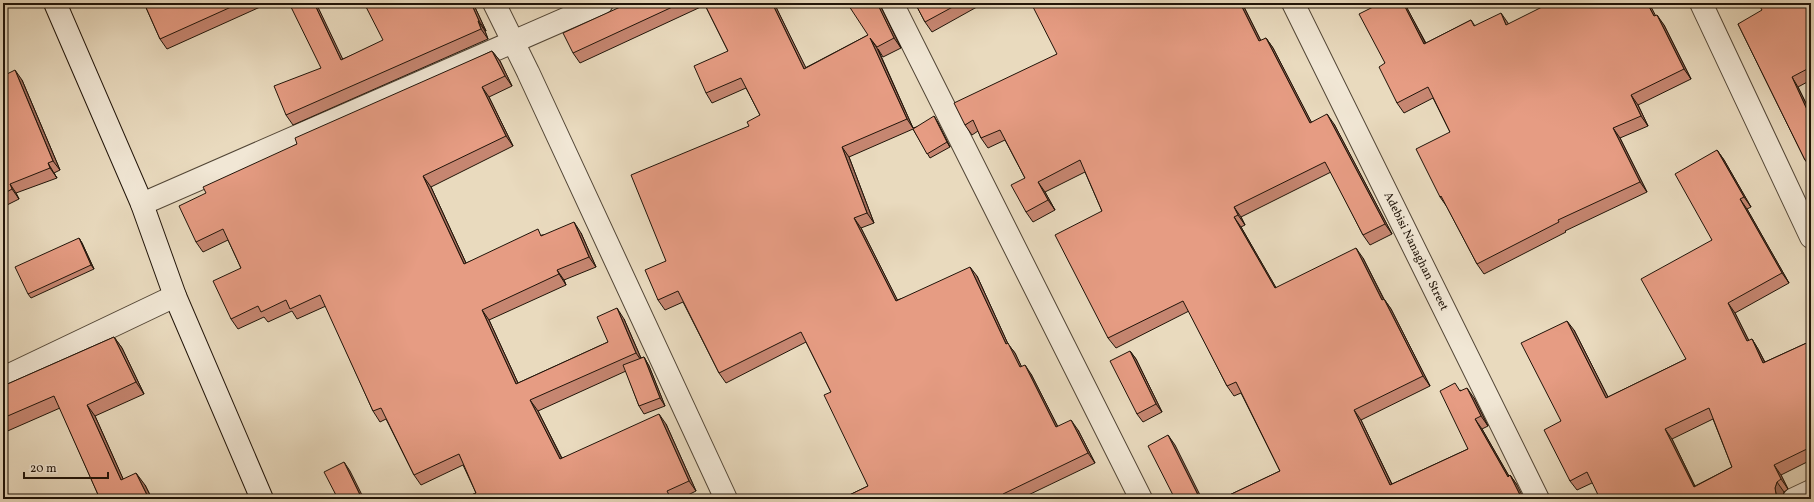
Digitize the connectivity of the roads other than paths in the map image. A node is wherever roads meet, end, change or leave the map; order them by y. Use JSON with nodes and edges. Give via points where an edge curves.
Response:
{"nodes":[{"id":1,"x":55,"y":3,"type":"edge"},
{"id":2,"x":494,"y":3,"type":"edge"},
{"id":3,"x":602,"y":3,"type":"edge"},
{"id":4,"x":892,"y":3,"type":"edge"},
{"id":5,"x":1293,"y":3,"type":"edge"},
{"id":6,"x":1701,"y":3,"type":"edge"},
{"id":7,"x":512,"y":42,"type":"junction"},
{"id":8,"x":142,"y":204,"type":"junction"},
{"id":9,"x":1809,"y":228,"type":"edge"},
{"id":10,"x":175,"y":296,"type":"junction"},
{"id":11,"x":3,"y":378,"type":"edge"},
{"id":12,"x":1811,"y":491,"type":"edge"},
{"id":13,"x":262,"y":499,"type":"edge"},
{"id":14,"x":726,"y":499,"type":"edge"},
{"id":15,"x":1140,"y":499,"type":"edge"},
{"id":16,"x":1538,"y":499,"type":"edge"},
{"id":17,"x":1794,"y":499,"type":"edge"}],
"edges":[{"from":1,"to":8,"type":"street"},
{"from":2,"to":7,"type":"street"},
{"from":3,"to":7,"type":"street"},
{"from":4,"to":15,"type":"street"},
{"from":5,"to":16,"type":"street","name":"Adebisi Nanaghan Street"},
{"from":6,"to":9,"type":"street"},
{"from":7,"to":8,"type":"street"},
{"from":7,"to":14,"type":"street"},
{"from":8,"to":10,"type":"street"},
{"from":10,"to":11,"type":"street"},
{"from":10,"to":13,"type":"street"},
{"from":12,"to":17,"type":"street"}]}
